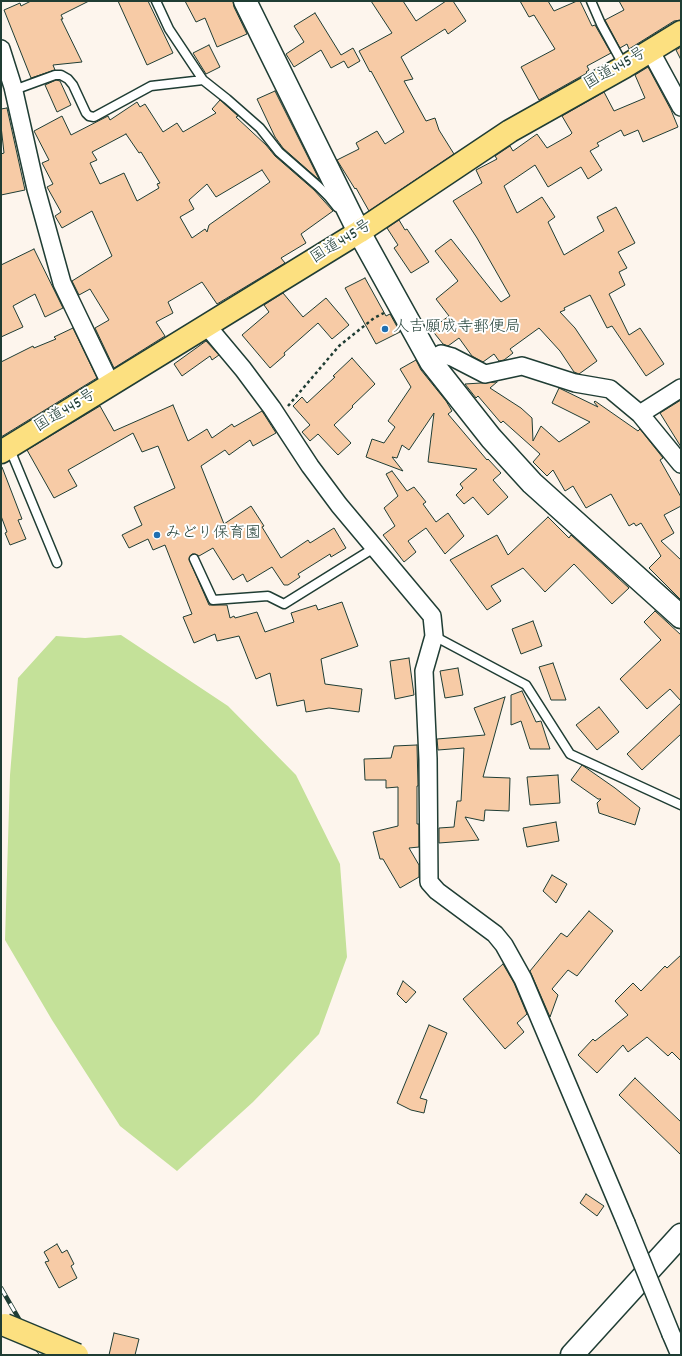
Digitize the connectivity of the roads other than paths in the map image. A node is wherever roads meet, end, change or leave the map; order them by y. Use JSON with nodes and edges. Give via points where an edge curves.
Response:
{"nodes":[{"id":1,"x":156,"y":1,"type":"edge"},
{"id":2,"x":245,"y":1,"type":"edge"},
{"id":3,"x":591,"y":1,"type":"edge"},
{"id":4,"x":681,"y":32,"type":"edge"},
{"id":5,"x":1,"y":49,"type":"edge"},
{"id":6,"x":650,"y":50,"type":"junction"},
{"id":7,"x":624,"y":66,"type":"junction"},
{"id":8,"x":203,"y":80,"type":"junction"},
{"id":9,"x":14,"y":90,"type":"junction"},
{"id":10,"x":681,"y":107,"type":"edge"},
{"id":11,"x":356,"y":224,"type":"junction"},
{"id":12,"x":207,"y":326,"type":"junction"},
{"id":13,"x":431,"y":362,"type":"junction"},
{"id":14,"x":111,"y":385,"type":"junction"},
{"id":15,"x":681,"y":388,"type":"edge"},
{"id":16,"x":640,"y":414,"type":"junction"},
{"id":17,"x":5,"y":450,"type":"edge"},
{"id":18,"x":681,"y":464,"type":"edge"},
{"id":19,"x":374,"y":548,"type":"junction"},
{"id":20,"x":194,"y":559,"type":"dead end"},
{"id":21,"x":57,"y":563,"type":"dead end"},
{"id":22,"x":681,"y":617,"type":"edge"},
{"id":23,"x":434,"y":636,"type":"junction"},
{"id":24,"x":681,"y":805,"type":"edge"},
{"id":25,"x":681,"y":1235,"type":"edge"},
{"id":26,"x":5,"y":1325,"type":"dead end"},
{"id":27,"x":77,"y":1355,"type":"edge"},
{"id":28,"x":572,"y":1355,"type":"edge"},
{"id":29,"x":680,"y":1355,"type":"edge"}],
"edges":[{"from":1,"to":8,"type":"lane","via":[[169,29]]},
{"from":2,"to":11,"type":"street"},
{"from":3,"to":7,"type":"lane"},
{"from":4,"to":6,"type":"main road","name":"国道445号"},
{"from":5,"to":9,"type":"street"},
{"from":6,"to":7,"type":"main road","name":"国道445号"},
{"from":6,"to":10,"type":"street"},
{"from":7,"to":11,"type":"main road","name":"国道445号"},
{"from":8,"to":9,"type":"lane","via":[[151,86],[94,117],[86,113],[73,85],[61,75]]},
{"from":8,"to":11,"type":"lane","via":[[260,128],[279,152],[329,197],[341,214]]},
{"from":9,"to":14,"type":"street","via":[[36,189],[62,283]]},
{"from":11,"to":12,"type":"main road","name":"国道445号"},
{"from":11,"to":13,"type":"street"},
{"from":12,"to":14,"type":"main road","name":"国道445号"},
{"from":12,"to":19,"type":"street","via":[[243,369],[310,466]]},
{"from":13,"to":16,"type":"street","via":[[441,354],[485,374],[522,366],[575,383],[610,389]]},
{"from":13,"to":22,"type":"street","via":[[491,438],[532,483]]},
{"from":14,"to":17,"type":"main road","name":"国道445号"},
{"from":15,"to":16,"type":"street"},
{"from":16,"to":18,"type":"street"},
{"from":17,"to":21,"type":"lane"},
{"from":19,"to":20,"type":"lane","via":[[284,604],[268,596],[213,600]]},
{"from":19,"to":23,"type":"street","via":[[432,616]]},
{"from":23,"to":24,"type":"lane","via":[[526,685],[570,754]]},
{"from":23,"to":29,"type":"street","bridge":true,"via":[[424,671],[430,882],[437,891],[495,934],[504,945],[522,979]]},
{"from":25,"to":28,"type":"street"},
{"from":26,"to":27,"type":"main road","bridge":true}]}
